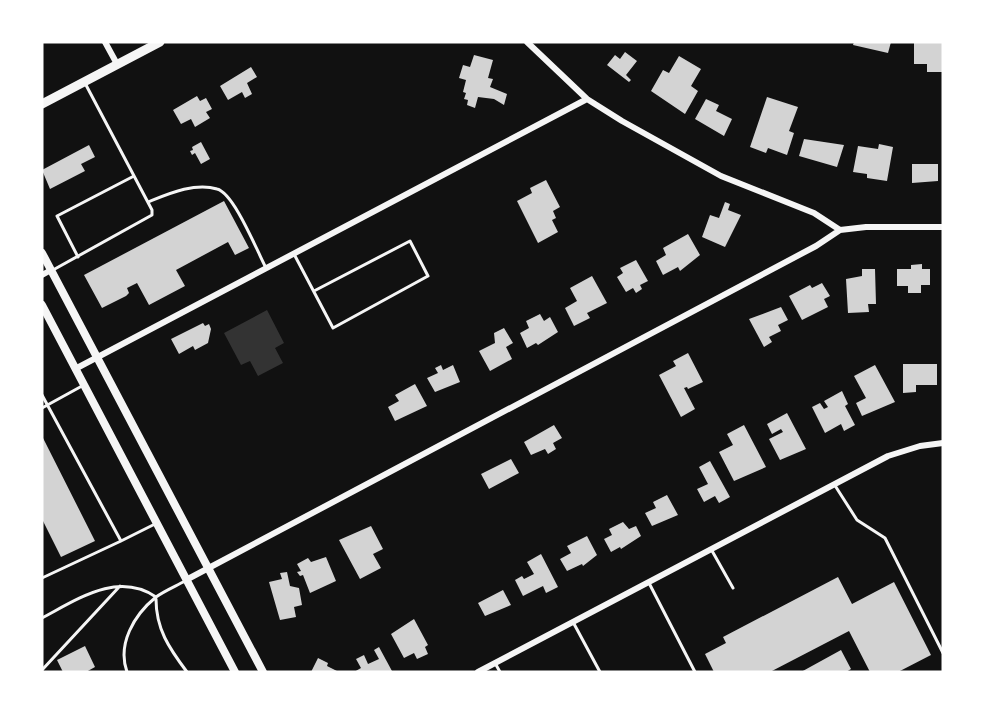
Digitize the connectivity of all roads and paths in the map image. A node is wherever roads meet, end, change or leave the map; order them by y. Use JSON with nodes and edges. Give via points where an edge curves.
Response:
{"nodes":[{"id":1,"x":105,"y":42,"type":"edge"},
{"id":2,"x":160,"y":42,"type":"edge"},
{"id":3,"x":527,"y":42,"type":"edge"},
{"id":4,"x":117,"y":64,"type":"junction"},
{"id":5,"x":84,"y":82,"type":"junction"},
{"id":6,"x":587,"y":99,"type":"junction"},
{"id":7,"x":42,"y":104,"type":"edge"},
{"id":8,"x":134,"y":176,"type":"junction"},
{"id":9,"x":148,"y":202,"type":"junction"},
{"id":10,"x":943,"y":227,"type":"edge"},
{"id":11,"x":840,"y":230,"type":"junction"},
{"id":12,"x":42,"y":253,"type":"edge"},
{"id":13,"x":294,"y":254,"type":"junction"},
{"id":14,"x":78,"y":256,"type":"junction"},
{"id":15,"x":266,"y":269,"type":"junction"},
{"id":16,"x":51,"y":270,"type":"junction"},
{"id":17,"x":42,"y":275,"type":"edge"},
{"id":18,"x":314,"y":291,"type":"junction"},
{"id":19,"x":42,"y":305,"type":"edge"},
{"id":20,"x":97,"y":357,"type":"junction"},
{"id":21,"x":75,"y":369,"type":"junction"},
{"id":22,"x":84,"y":385,"type":"junction"},
{"id":23,"x":42,"y":395,"type":"edge"},
{"id":24,"x":47,"y":406,"type":"junction"},
{"id":25,"x":42,"y":408,"type":"edge"},
{"id":26,"x":943,"y":443,"type":"edge"},
{"id":27,"x":834,"y":484,"type":"junction"},
{"id":28,"x":157,"y":523,"type":"junction"},
{"id":29,"x":121,"y":541,"type":"junction"},
{"id":30,"x":711,"y":549,"type":"junction"},
{"id":31,"x":208,"y":568,"type":"junction"},
{"id":32,"x":42,"y":578,"type":"edge"},
{"id":33,"x":186,"y":580,"type":"junction"},
{"id":34,"x":648,"y":582,"type":"junction"},
{"id":35,"x":120,"y":586,"type":"junction"},
{"id":36,"x":732,"y":588,"type":"dead end"},
{"id":37,"x":156,"y":597,"type":"junction"},
{"id":38,"x":42,"y":618,"type":"edge"},
{"id":39,"x":573,"y":622,"type":"junction"},
{"id":40,"x":943,"y":652,"type":"edge"},
{"id":41,"x":495,"y":663,"type":"junction"},
{"id":42,"x":42,"y":670,"type":"edge"},
{"id":43,"x":127,"y":672,"type":"edge"},
{"id":44,"x":187,"y":672,"type":"edge"},
{"id":45,"x":235,"y":672,"type":"edge"},
{"id":46,"x":263,"y":672,"type":"edge"},
{"id":47,"x":478,"y":672,"type":"edge"},
{"id":48,"x":500,"y":672,"type":"edge"},
{"id":49,"x":600,"y":672,"type":"edge"},
{"id":50,"x":695,"y":672,"type":"edge"}],
"edges":[{"from":1,"to":4,"type":"street"},
{"from":2,"to":4,"type":"main road"},
{"from":3,"to":6,"type":"street"},
{"from":4,"to":5,"type":"main road"},
{"from":5,"to":7,"type":"main road"},
{"from":5,"to":8,"type":"lane"},
{"from":6,"to":11,"type":"street","via":[[692,161],[814,213]]},
{"from":6,"to":13,"type":"street"},
{"from":8,"to":9,"type":"lane"},
{"from":8,"to":14,"type":"lane","via":[[57,216]]},
{"from":9,"to":14,"type":"lane","via":[[152,210],[148,219]]},
{"from":9,"to":15,"type":"lane","via":[[192,188],[219,189],[230,198]]},
{"from":10,"to":11,"type":"street"},
{"from":11,"to":31,"type":"street"},
{"from":12,"to":16,"type":"street"},
{"from":13,"to":15,"type":"street"},
{"from":13,"to":18,"type":"lane"},
{"from":14,"to":16,"type":"lane"},
{"from":15,"to":20,"type":"street"},
{"from":16,"to":17,"type":"street"},
{"from":16,"to":20,"type":"street"},
{"from":18,"to":18,"type":"lane","via":[[333,328],[428,276],[410,241]]},
{"from":19,"to":21,"type":"street"},
{"from":20,"to":21,"type":"street"},
{"from":20,"to":31,"type":"street"},
{"from":21,"to":22,"type":"street"},
{"from":22,"to":24,"type":"lane"},
{"from":22,"to":28,"type":"street"},
{"from":23,"to":24,"type":"lane"},
{"from":24,"to":25,"type":"lane"},
{"from":24,"to":29,"type":"lane"},
{"from":26,"to":27,"type":"street","via":[[903,450]]},
{"from":27,"to":30,"type":"street"},
{"from":27,"to":40,"type":"lane","via":[[857,520],[885,538]]},
{"from":28,"to":29,"type":"lane"},
{"from":28,"to":33,"type":"street"},
{"from":29,"to":32,"type":"lane"},
{"from":30,"to":34,"type":"street"},
{"from":30,"to":36,"type":"lane"},
{"from":31,"to":33,"type":"street"},
{"from":31,"to":46,"type":"street"},
{"from":33,"to":37,"type":"lane"},
{"from":33,"to":45,"type":"street"},
{"from":34,"to":39,"type":"street"},
{"from":34,"to":50,"type":"lane"},
{"from":35,"to":37,"type":"lane","via":[[142,588]]},
{"from":35,"to":38,"type":"lane","via":[[100,589]]},
{"from":35,"to":42,"type":"lane"},
{"from":37,"to":43,"type":"lane","via":[[128,632],[124,646]]},
{"from":37,"to":44,"type":"lane","via":[[162,636]]},
{"from":39,"to":41,"type":"street"},
{"from":39,"to":49,"type":"lane"},
{"from":41,"to":47,"type":"street"},
{"from":41,"to":48,"type":"lane"}]}
